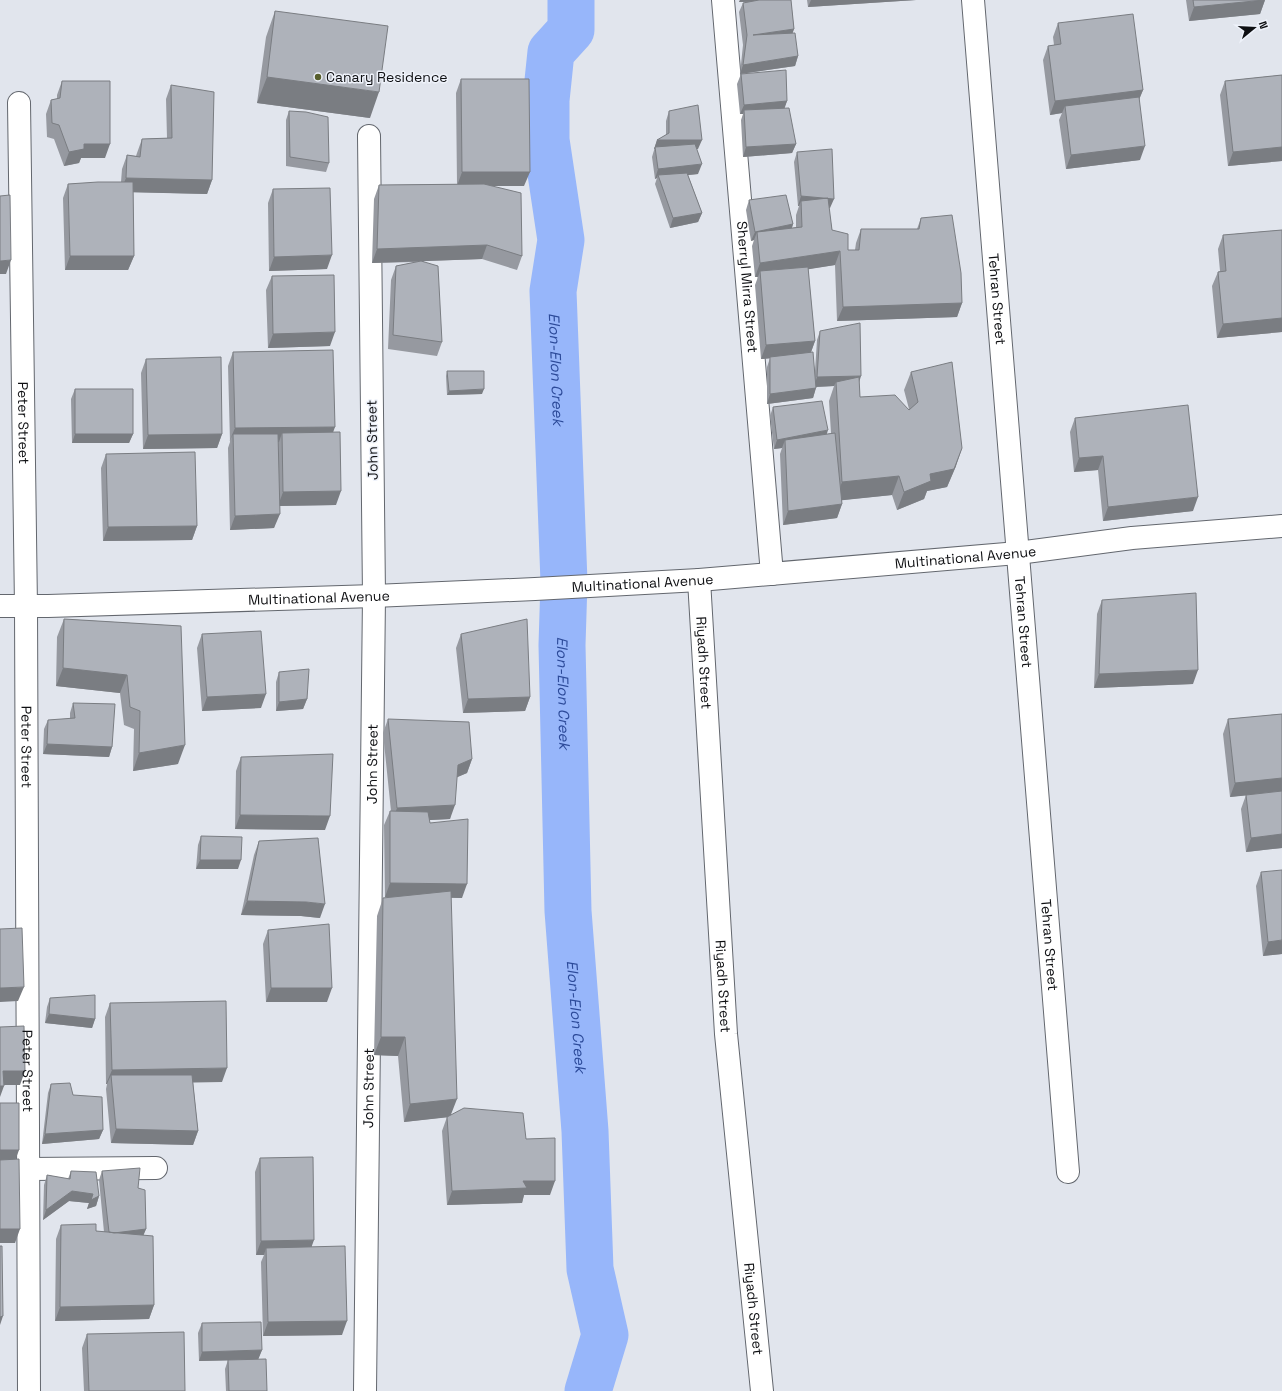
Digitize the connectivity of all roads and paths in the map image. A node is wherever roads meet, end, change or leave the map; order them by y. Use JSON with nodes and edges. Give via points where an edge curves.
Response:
{"nodes":[{"id":1,"x":722,"y":0,"type":"edge"},
{"id":2,"x":972,"y":0,"type":"edge"},
{"id":3,"x":19,"y":103,"type":"dead end"},
{"id":4,"x":369,"y":136,"type":"dead end"},
{"id":5,"x":1282,"y":526,"type":"edge"},
{"id":6,"x":1018,"y":553,"type":"junction"},
{"id":7,"x":772,"y":574,"type":"junction"},
{"id":8,"x":699,"y":580,"type":"junction"},
{"id":9,"x":374,"y":596,"type":"junction"},
{"id":10,"x":0,"y":606,"type":"edge"},
{"id":11,"x":26,"y":607,"type":"junction"},
{"id":12,"x":28,"y":1168,"type":"junction"},
{"id":13,"x":156,"y":1168,"type":"dead end"},
{"id":14,"x":1068,"y":1172,"type":"dead end"},
{"id":15,"x":28,"y":1391,"type":"edge"},
{"id":16,"x":364,"y":1391,"type":"edge"},
{"id":17,"x":762,"y":1391,"type":"edge"}],
"edges":[{"from":1,"to":7,"type":"street","name":"Sherryl Mirra Street"},
{"from":2,"to":6,"type":"street","name":"Tehran Street"},
{"from":3,"to":11,"type":"street","name":"Peter Street"},
{"from":4,"to":9,"type":"street","name":"John Street"},
{"from":5,"to":6,"type":"street","name":"Multinational Avenue","via":[[1132,538]]},
{"from":6,"to":7,"type":"street","name":"Multinational Avenue"},
{"from":6,"to":14,"type":"street","name":"Tehran Street"},
{"from":7,"to":8,"type":"street","name":"Multinational Avenue"},
{"from":8,"to":9,"type":"street","name":"Multinational Avenue"},
{"from":8,"to":17,"type":"street","name":"Riyadh Street","via":[[726,1034]]},
{"from":9,"to":11,"type":"street","name":"Multinational Avenue"},
{"from":9,"to":16,"type":"street","name":"John Street"},
{"from":10,"to":11,"type":"street","name":"Multinational Avenue"},
{"from":11,"to":12,"type":"street","name":"Peter Street"},
{"from":12,"to":13,"type":"street"},
{"from":12,"to":15,"type":"street","name":"Peter Street"}]}
